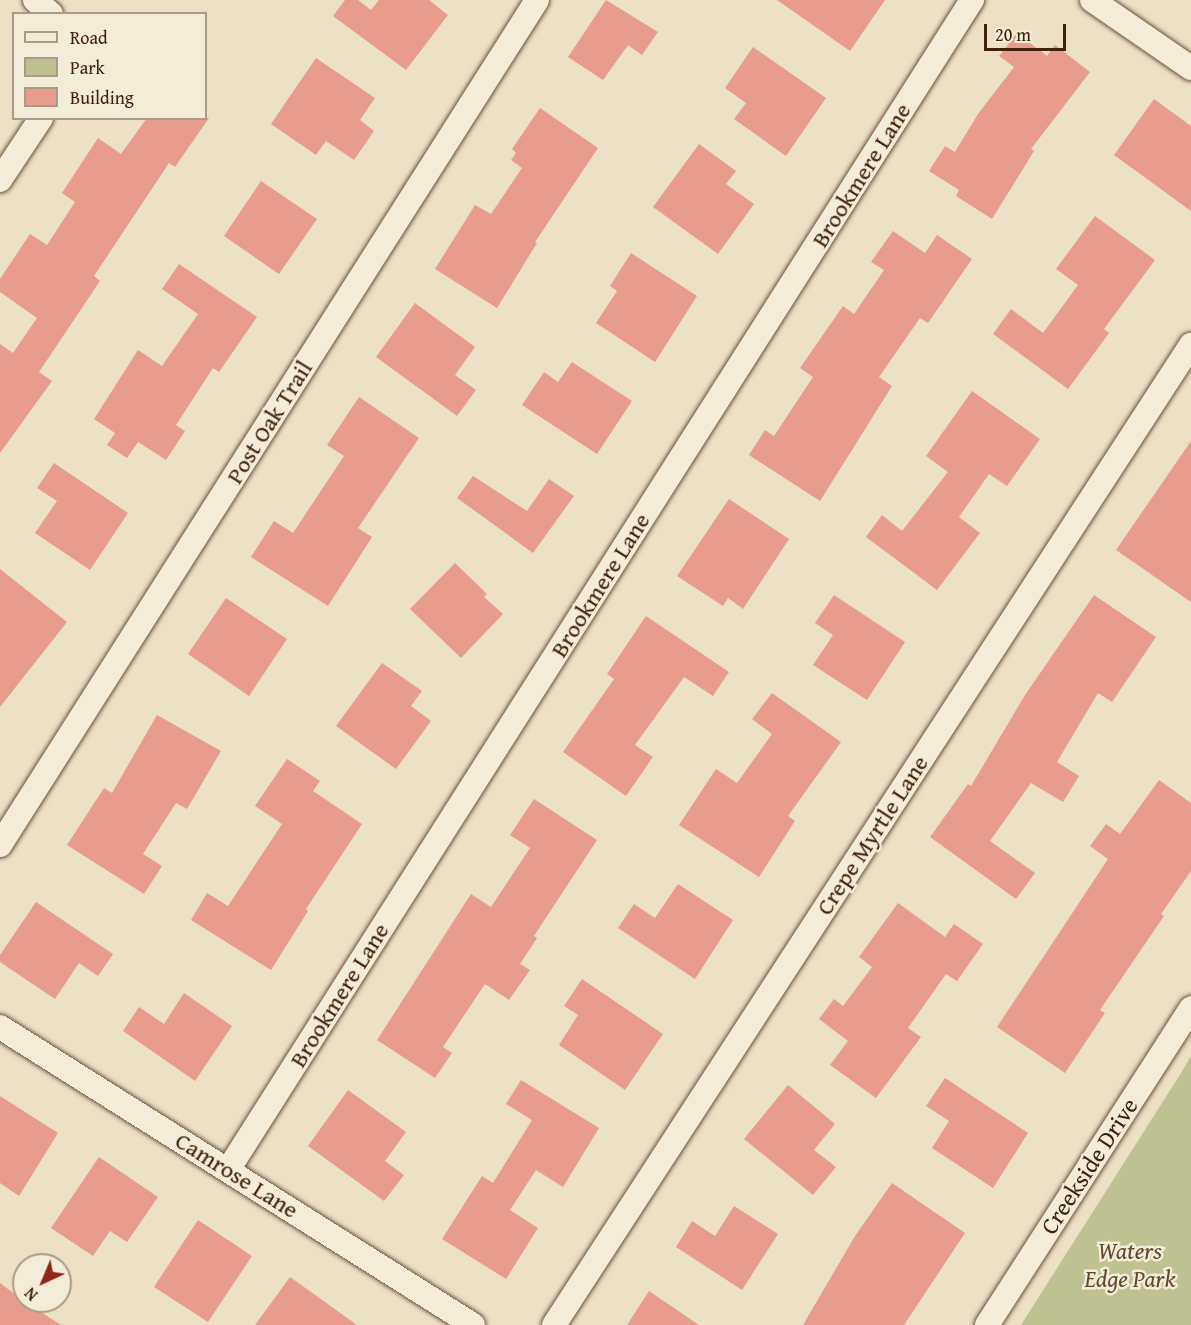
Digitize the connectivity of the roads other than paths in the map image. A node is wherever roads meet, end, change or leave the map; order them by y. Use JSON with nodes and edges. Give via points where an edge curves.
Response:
{"nodes":[{"id":1,"x":35,"y":0,"type":"edge"},
{"id":2,"x":537,"y":0,"type":"edge"},
{"id":3,"x":972,"y":0,"type":"edge"},
{"id":4,"x":1092,"y":0,"type":"edge"},
{"id":5,"x":49,"y":12,"type":"edge"},
{"id":6,"x":1191,"y":68,"type":"edge"},
{"id":7,"x":40,"y":120,"type":"edge"},
{"id":8,"x":0,"y":180,"type":"edge"},
{"id":9,"x":1191,"y":345,"type":"edge"},
{"id":10,"x":0,"y":845,"type":"edge"},
{"id":11,"x":1191,"y":1008,"type":"edge"},
{"id":12,"x":0,"y":1027,"type":"edge"},
{"id":13,"x":228,"y":1170,"type":"junction"},
{"id":14,"x":473,"y":1325,"type":"edge"},
{"id":15,"x":554,"y":1325,"type":"edge"},
{"id":16,"x":987,"y":1325,"type":"edge"}],
"edges":[{"from":1,"to":5,"type":"street"},
{"from":2,"to":10,"type":"street","name":"Post Oak Trail"},
{"from":3,"to":13,"type":"street","name":"Brookmere Lane"},
{"from":4,"to":6,"type":"street"},
{"from":7,"to":8,"type":"street"},
{"from":9,"to":15,"type":"street","name":"Crepe Myrtle Lane"},
{"from":11,"to":16,"type":"street","name":"Creekside Drive"},
{"from":12,"to":13,"type":"street","name":"Camrose Lane"},
{"from":13,"to":14,"type":"street","name":"Camrose Lane"}]}
